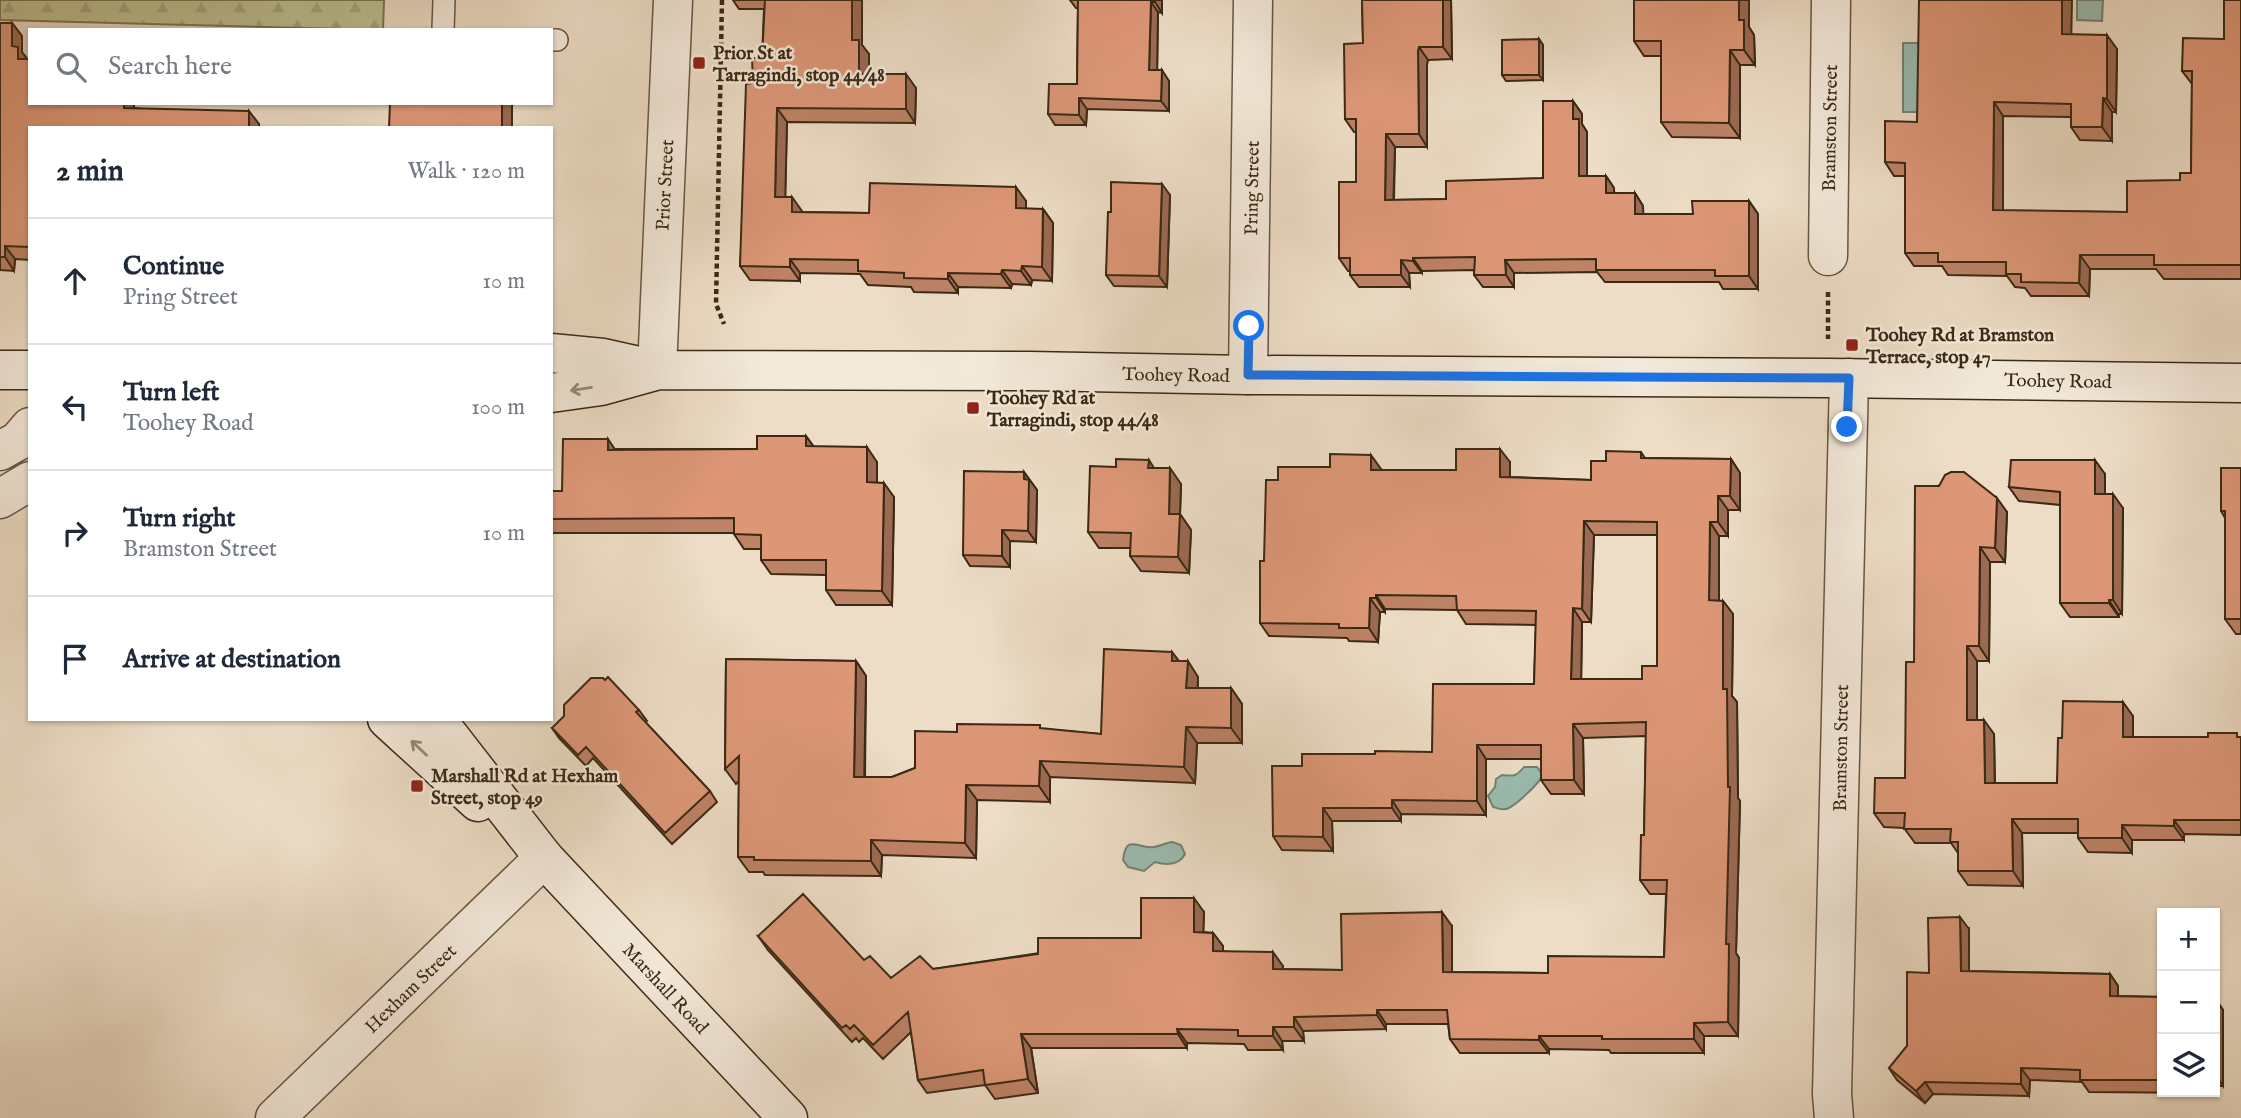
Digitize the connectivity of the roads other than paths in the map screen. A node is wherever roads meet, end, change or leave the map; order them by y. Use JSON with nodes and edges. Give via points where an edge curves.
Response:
{"nodes":[{"id":1,"x":444,"y":0,"type":"edge"},
{"id":2,"x":673,"y":0,"type":"edge"},
{"id":3,"x":1253,"y":0,"type":"edge"},
{"id":4,"x":1831,"y":0,"type":"edge"},
{"id":5,"x":443,"y":28,"type":"edge"},
{"id":6,"x":1828,"y":256,"type":"dead end"},
{"id":7,"x":553,"y":353,"type":"edge"},
{"id":8,"x":0,"y":370,"type":"edge"},
{"id":9,"x":28,"y":370,"type":"edge"},
{"id":10,"x":657,"y":370,"type":"junction"},
{"id":11,"x":1248,"y":375,"type":"junction"},
{"id":12,"x":1849,"y":378,"type":"junction"},
{"id":13,"x":2241,"y":383,"type":"edge"},
{"id":14,"x":553,"y":393,"type":"edge"},
{"id":15,"x":28,"y":429,"type":"edge"},
{"id":16,"x":0,"y":452,"type":"edge"},
{"id":17,"x":28,"y":482,"type":"edge"},
{"id":18,"x":0,"y":499,"type":"edge"},
{"id":19,"x":389,"y":721,"type":"edge"},
{"id":20,"x":438,"y":721,"type":"edge"},
{"id":21,"x":544,"y":858,"type":"junction"},
{"id":22,"x":275,"y":1118,"type":"edge"},
{"id":23,"x":788,"y":1118,"type":"edge"},
{"id":24,"x":1833,"y":1118,"type":"edge"}],
"edges":[{"from":1,"to":5,"type":"lane"},
{"from":2,"to":10,"type":"main road","name":"Prior Street"},
{"from":3,"to":11,"type":"main road","name":"Pring Street"},
{"from":4,"to":6,"type":"main road","name":"Bramston Street"},
{"from":7,"to":10,"type":"main road","name":"Toohey Road"},
{"from":8,"to":9,"type":"main road"},
{"from":10,"to":11,"type":"main road","name":"Toohey Road"},
{"from":10,"to":14,"type":"main road","name":"Toohey Road","one_way":true,"via":[[601,386]]},
{"from":11,"to":12,"type":"main road","name":"Toohey Road"},
{"from":12,"to":13,"type":"main road","name":"Toohey Road"},
{"from":12,"to":24,"type":"main road","name":"Bramston Street"},
{"from":15,"to":16,"type":"main road"},
{"from":17,"to":18,"type":"main road"},
{"from":21,"to":19,"type":"main road","name":"Marshall Road","one_way":true},
{"from":20,"to":21,"type":"main road","name":"Marshall Road"},
{"from":21,"to":22,"type":"main road","name":"Hexham Street"},
{"from":21,"to":23,"type":"main road","name":"Marshall Road"}]}
